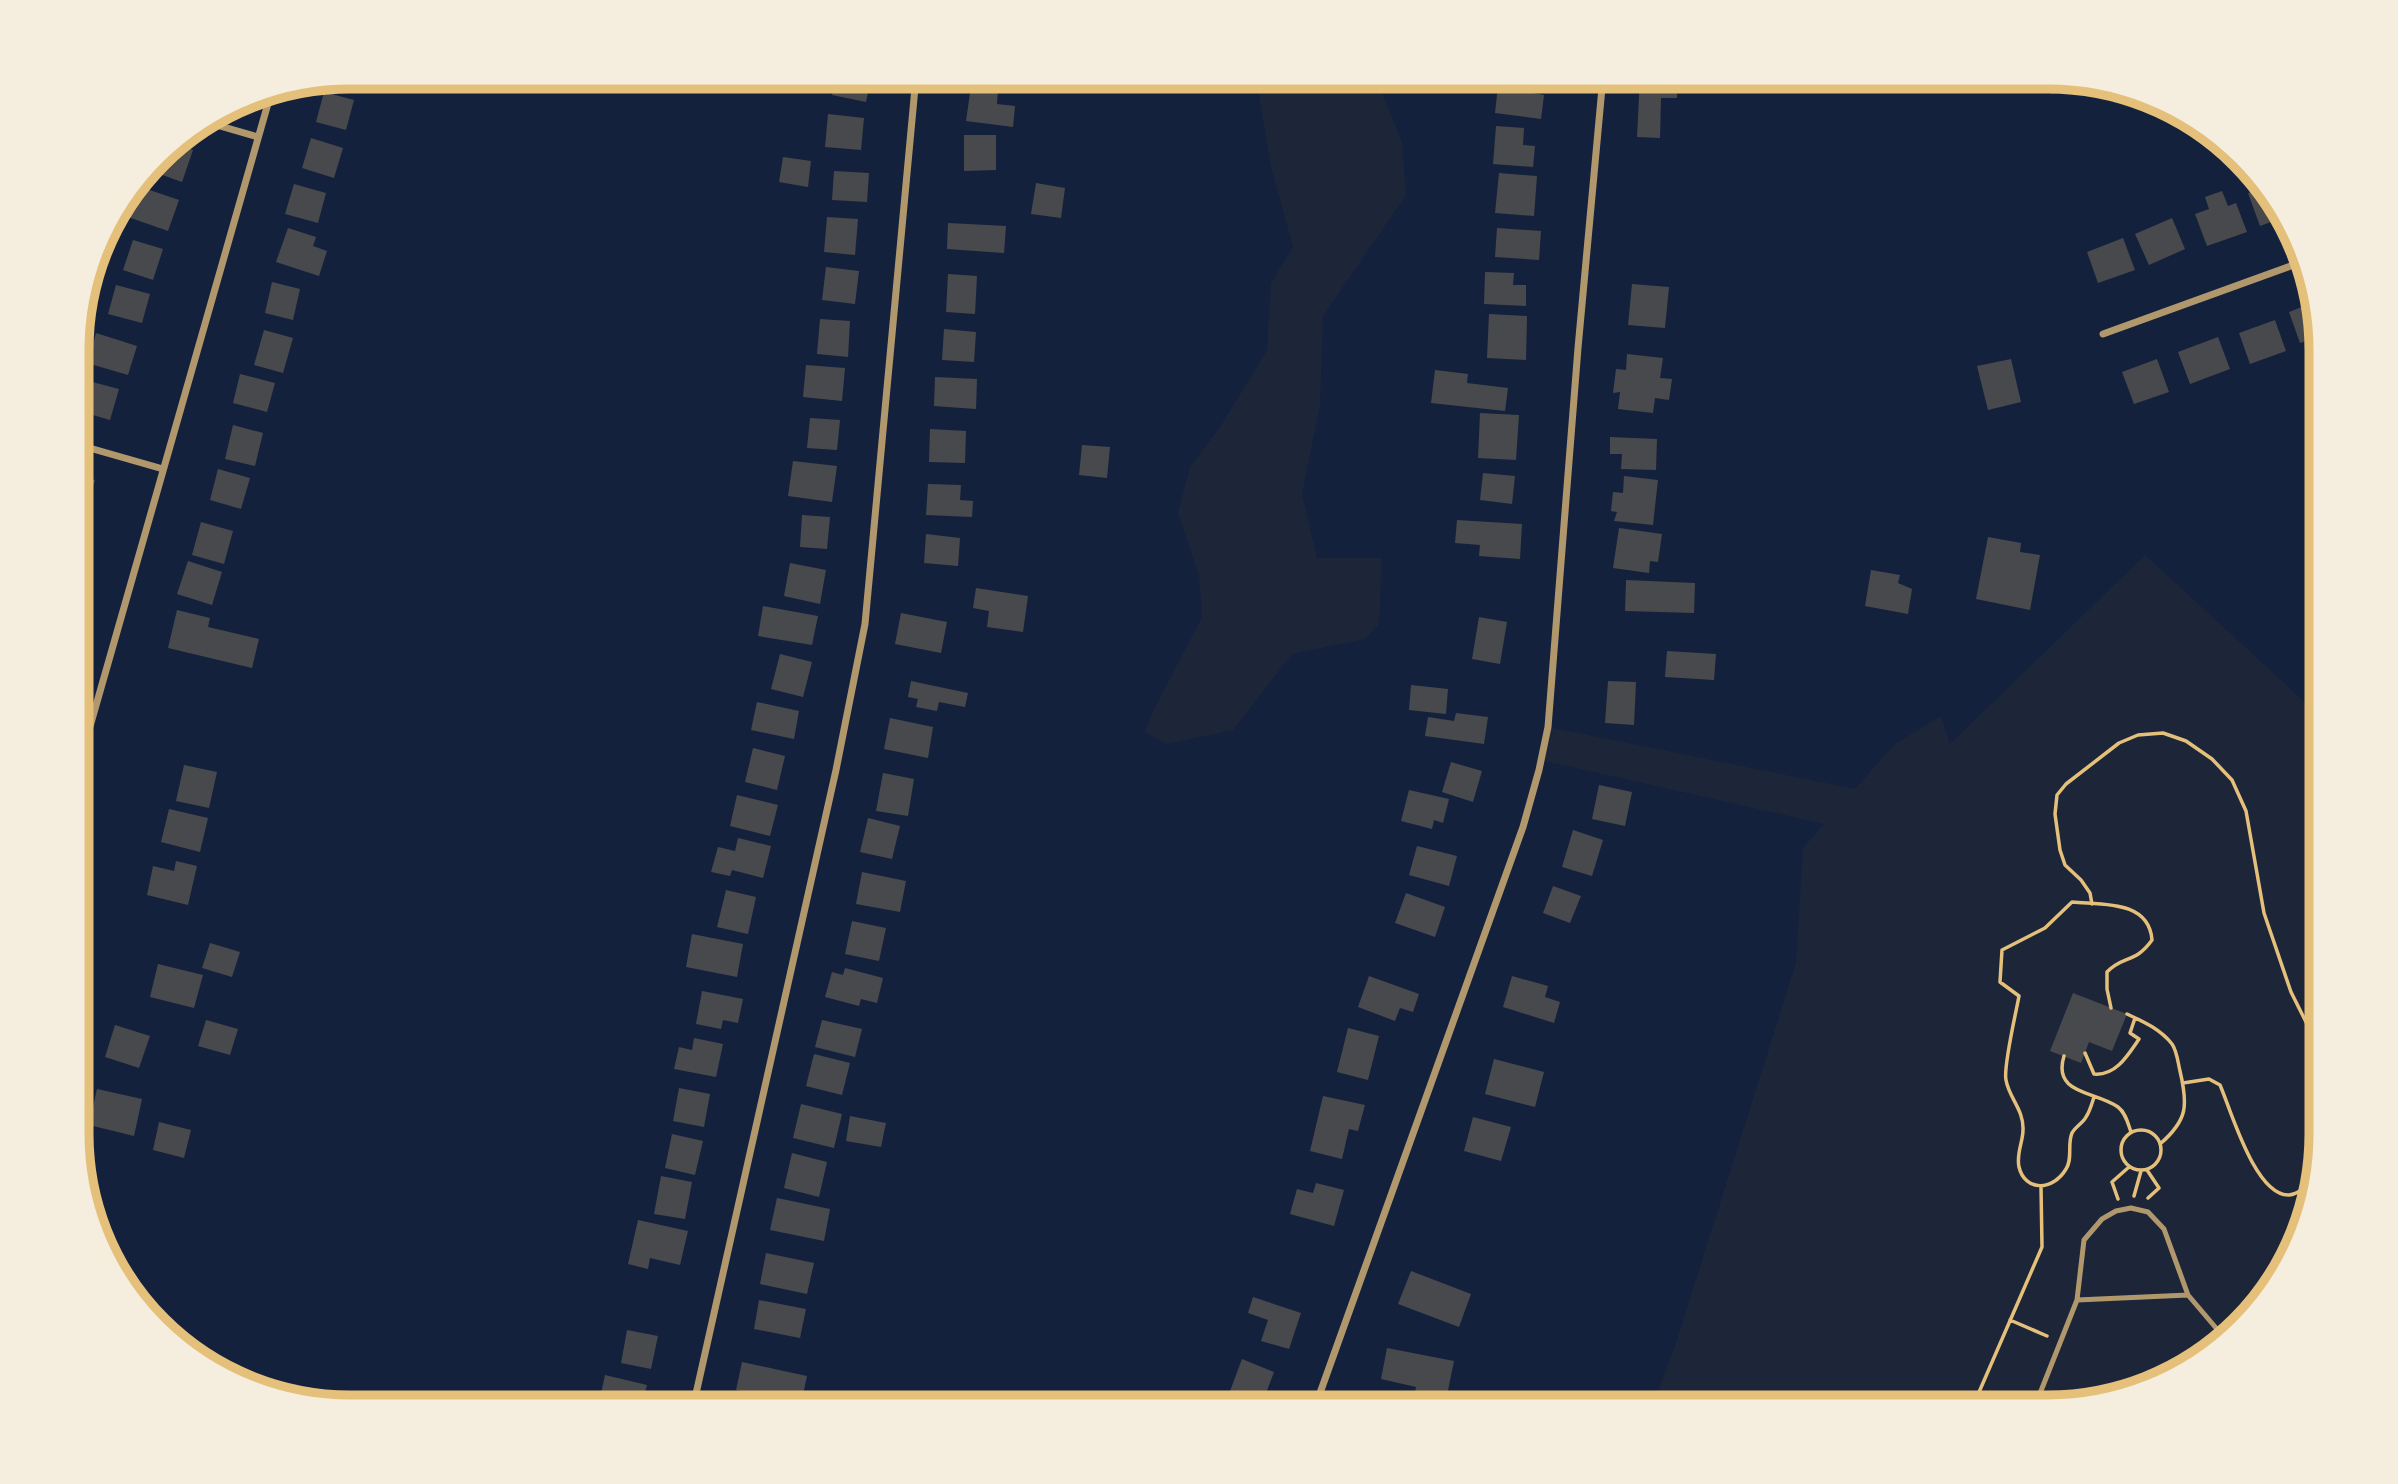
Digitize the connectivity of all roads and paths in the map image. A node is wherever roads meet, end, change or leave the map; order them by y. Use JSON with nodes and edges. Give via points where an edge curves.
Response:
{"nodes":[{"id":1,"x":915,"y":89,"type":"edge"},
{"id":2,"x":1602,"y":89,"type":"edge"},
{"id":3,"x":268,"y":102,"type":"edge"},
{"id":4,"x":218,"y":125,"type":"edge"},
{"id":5,"x":258,"y":137,"type":"junction"},
{"id":6,"x":2294,"y":265,"type":"edge"},
{"id":7,"x":2103,"y":334,"type":"dead end"},
{"id":8,"x":89,"y":448,"type":"edge"},
{"id":9,"x":163,"y":469,"type":"junction"},
{"id":10,"x":89,"y":730,"type":"edge"},
{"id":11,"x":2092,"y":904,"type":"junction"},
{"id":12,"x":2110,"y":1008,"type":"dead end"},
{"id":13,"x":2127,"y":1014,"type":"dead end"},
{"id":14,"x":2135,"y":1018,"type":"junction"},
{"id":15,"x":2309,"y":1028,"type":"edge"},
{"id":16,"x":2085,"y":1054,"type":"dead end"},
{"id":17,"x":2064,"y":1056,"type":"dead end"},
{"id":18,"x":2183,"y":1083,"type":"junction"},
{"id":19,"x":2094,"y":1097,"type":"junction"},
{"id":20,"x":2131,"y":1132,"type":"junction"},
{"id":21,"x":2160,"y":1144,"type":"junction"},
{"id":22,"x":2129,"y":1167,"type":"junction"},
{"id":23,"x":2147,"y":1170,"type":"junction"},
{"id":24,"x":2141,"y":1171,"type":"junction"},
{"id":25,"x":2041,"y":1187,"type":"junction"},
{"id":26,"x":2303,"y":1188,"type":"edge"},
{"id":27,"x":2131,"y":1208,"type":"junction"},
{"id":28,"x":2116,"y":1211,"type":"junction"},
{"id":29,"x":2148,"y":1212,"type":"junction"},
{"id":30,"x":2188,"y":1295,"type":"junction"},
{"id":31,"x":2077,"y":1300,"type":"junction"},
{"id":32,"x":2010,"y":1320,"type":"junction"},
{"id":33,"x":2219,"y":1331,"type":"edge"},
{"id":34,"x":2046,"y":1336,"type":"dead end"},
{"id":35,"x":697,"y":1395,"type":"edge"},
{"id":36,"x":1319,"y":1395,"type":"edge"},
{"id":37,"x":1978,"y":1395,"type":"edge"},
{"id":38,"x":2039,"y":1395,"type":"edge"}],
"edges":[{"from":1,"to":35,"type":"street","via":[[865,624]]},
{"from":2,"to":36,"type":"street","via":[[1554,670],[1539,770],[1523,827]]},
{"from":3,"to":5,"type":"street"},
{"from":4,"to":5,"type":"street"},
{"from":5,"to":9,"type":"street"},
{"from":6,"to":7,"type":"street"},
{"from":8,"to":9,"type":"street"},
{"from":9,"to":10,"type":"street"},
{"from":11,"to":12,"type":"path","via":[[2127,907],[2151,927],[2152,940],[2145,950],[2134,959],[2116,962],[2107,972]]},
{"from":11,"to":15,"type":"path","via":[[2090,893],[2065,865],[2060,850],[2057,795],[2119,743],[2138,735],[2163,733],[2186,741],[2232,780],[2246,811],[2264,913],[2291,992]]},
{"from":11,"to":25,"type":"path","via":[[2072,902],[2045,928],[2002,950],[2000,982],[2019,996],[2005,1078],[2024,1129],[2019,1167],[2025,1179]]},
{"from":13,"to":14,"type":"path"},
{"from":14,"to":16,"type":"path","via":[[2130,1033],[2139,1039],[2124,1062],[2104,1075],[2094,1074]]},
{"from":14,"to":18,"type":"path","via":[[2153,1026],[2174,1046]]},
{"from":17,"to":19,"type":"path","via":[[2061,1073],[2065,1081]]},
{"from":18,"to":21,"type":"path","via":[[2185,1111]]},
{"from":18,"to":26,"type":"path","via":[[2209,1079],[2220,1085],[2243,1144],[2267,1185],[2279,1194],[2291,1195]]},
{"from":19,"to":20,"type":"path","via":[[2118,1108]]},
{"from":19,"to":25,"type":"path","via":[[2086,1118],[2072,1133],[2069,1166],[2054,1184]]},
{"from":20,"to":21,"type":"path","via":[[2145,1130]]},
{"from":20,"to":22,"type":"path","via":[[2120,1149]]},
{"from":21,"to":23,"type":"path","via":[[2161,1157]]},
{"from":22,"to":24,"type":"path"},
{"from":22,"to":28,"type":"path","via":[[2112,1182],[2118,1198]]},
{"from":23,"to":24,"type":"path"},
{"from":23,"to":29,"type":"path","via":[[2159,1188],[2148,1199]]},
{"from":24,"to":27,"type":"path"},
{"from":25,"to":32,"type":"path","via":[[2042,1247]]},
{"from":27,"to":28,"type":"lane"},
{"from":27,"to":29,"type":"lane"},
{"from":28,"to":31,"type":"lane","via":[[2084,1240]]},
{"from":29,"to":30,"type":"lane","via":[[2164,1229]]},
{"from":30,"to":31,"type":"lane"},
{"from":30,"to":33,"type":"lane"},
{"from":31,"to":38,"type":"lane"},
{"from":32,"to":34,"type":"path"},
{"from":32,"to":37,"type":"path"}]}
